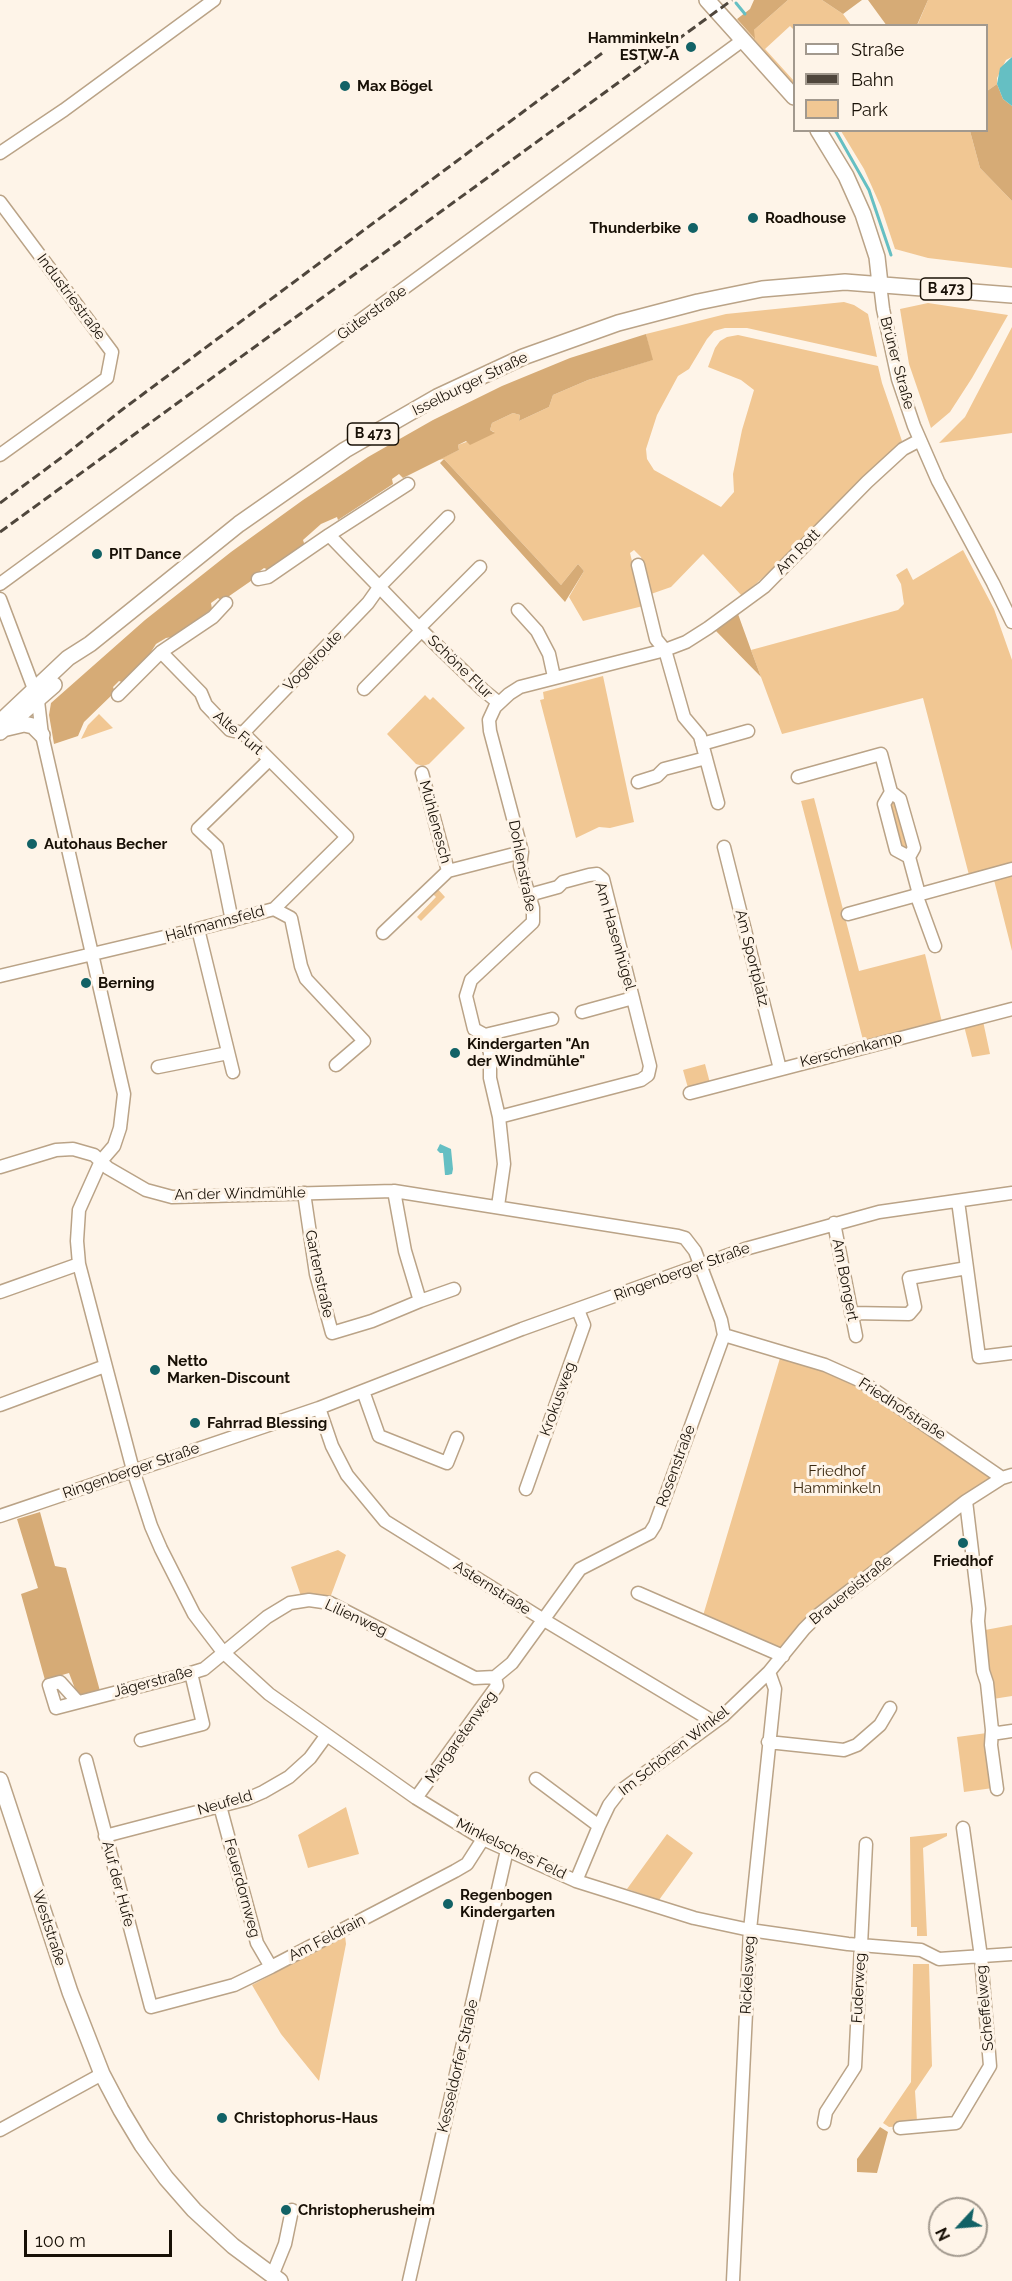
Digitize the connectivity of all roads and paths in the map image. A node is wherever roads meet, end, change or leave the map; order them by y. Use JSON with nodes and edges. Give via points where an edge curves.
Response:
{"nodes":[{"id":1,"x":214,"y":0,"type":"edge"},
{"id":2,"x":708,"y":0,"type":"edge"},
{"id":3,"x":743,"y":40,"type":"junction"},
{"id":4,"x":793,"y":95,"type":"edge"},
{"id":5,"x":819,"y":132,"type":"edge"},
{"id":6,"x":0,"y":153,"type":"edge"},
{"id":7,"x":0,"y":202,"type":"edge"},
{"id":8,"x":880,"y":284,"type":"junction"},
{"id":9,"x":1012,"y":295,"type":"edge"},
{"id":10,"x":920,"y":440,"type":"junction"},
{"id":11,"x":0,"y":455,"type":"edge"},
{"id":12,"x":408,"y":484,"type":"dead end"},
{"id":13,"x":448,"y":517,"type":"dead end"},
{"id":14,"x":329,"y":535,"type":"junction"},
{"id":15,"x":638,"y":565,"type":"dead end"},
{"id":16,"x":480,"y":567,"type":"dead end"},
{"id":17,"x":258,"y":579,"type":"dead end"},
{"id":18,"x":0,"y":585,"type":"edge"},
{"id":19,"x":380,"y":586,"type":"junction"},
{"id":20,"x":0,"y":600,"type":"edge"},
{"id":21,"x":226,"y":603,"type":"dead end"},
{"id":22,"x":518,"y":610,"type":"dead end"},
{"id":23,"x":1012,"y":622,"type":"edge"},
{"id":24,"x":421,"y":629,"type":"junction"},
{"id":25,"x":665,"y":650,"type":"junction"},
{"id":26,"x":161,"y":652,"type":"junction"},
{"id":27,"x":554,"y":677,"type":"junction"},
{"id":28,"x":364,"y":689,"type":"dead end"},
{"id":29,"x":36,"y":695,"type":"junction"},
{"id":30,"x":118,"y":695,"type":"dead end"},
{"id":31,"x":499,"y":703,"type":"junction"},
{"id":32,"x":2,"y":727,"type":"edge"},
{"id":33,"x":748,"y":731,"type":"dead end"},
{"id":34,"x":243,"y":733,"type":"junction"},
{"id":35,"x":42,"y":735,"type":"junction"},
{"id":36,"x":702,"y":744,"type":"junction"},
{"id":37,"x":706,"y":758,"type":"junction"},
{"id":38,"x":269,"y":760,"type":"junction"},
{"id":39,"x":422,"y":773,"type":"dead end"},
{"id":40,"x":798,"y":777,"type":"dead end"},
{"id":41,"x":638,"y":782,"type":"dead end"},
{"id":42,"x":718,"y":803,"type":"dead end"},
{"id":43,"x":347,"y":837,"type":"joint"},
{"id":44,"x":724,"y":847,"type":"dead end"},
{"id":45,"x":522,"y":852,"type":"junction"},
{"id":46,"x":1012,"y":869,"type":"edge"},
{"id":47,"x":448,"y":871,"type":"junction"},
{"id":48,"x":918,"y":894,"type":"junction"},
{"id":49,"x":529,"y":895,"type":"junction"},
{"id":50,"x":274,"y":909,"type":"junction"},
{"id":51,"x":848,"y":914,"type":"dead end"},
{"id":52,"x":232,"y":921,"type":"junction"},
{"id":53,"x":198,"y":929,"type":"junction"},
{"id":54,"x":383,"y":933,"type":"dead end"},
{"id":55,"x":935,"y":946,"type":"dead end"},
{"id":56,"x":92,"y":955,"type":"junction"},
{"id":57,"x":0,"y":976,"type":"edge"},
{"id":58,"x":633,"y":998,"type":"junction"},
{"id":59,"x":1012,"y":1009,"type":"edge"},
{"id":60,"x":582,"y":1012,"type":"dead end"},
{"id":61,"x":552,"y":1019,"type":"dead end"},
{"id":62,"x":485,"y":1035,"type":"junction"},
{"id":63,"x":228,"y":1053,"type":"junction"},
{"id":64,"x":336,"y":1065,"type":"dead end"},
{"id":65,"x":158,"y":1067,"type":"dead end"},
{"id":66,"x":780,"y":1069,"type":"junction"},
{"id":67,"x":233,"y":1072,"type":"dead end"},
{"id":68,"x":690,"y":1093,"type":"dead end"},
{"id":69,"x":499,"y":1117,"type":"junction"},
{"id":70,"x":102,"y":1161,"type":"junction"},
{"id":71,"x":0,"y":1167,"type":"edge"},
{"id":72,"x":394,"y":1191,"type":"junction"},
{"id":73,"x":304,"y":1193,"type":"junction"},
{"id":74,"x":1012,"y":1193,"type":"edge"},
{"id":75,"x":958,"y":1201,"type":"junction"},
{"id":76,"x":498,"y":1206,"type":"junction"},
{"id":77,"x":834,"y":1223,"type":"junction"},
{"id":78,"x":79,"y":1264,"type":"junction"},
{"id":79,"x":700,"y":1266,"type":"junction"},
{"id":80,"x":967,"y":1268,"type":"junction"},
{"id":81,"x":454,"y":1289,"type":"dead end"},
{"id":82,"x":0,"y":1292,"type":"edge"},
{"id":83,"x":420,"y":1301,"type":"junction"},
{"id":84,"x":578,"y":1310,"type":"junction"},
{"id":85,"x":851,"y":1313,"type":"junction"},
{"id":86,"x":724,"y":1335,"type":"junction"},
{"id":87,"x":856,"y":1336,"type":"dead end"},
{"id":88,"x":1012,"y":1353,"type":"edge"},
{"id":89,"x":105,"y":1366,"type":"junction"},
{"id":90,"x":363,"y":1391,"type":"junction"},
{"id":91,"x":0,"y":1405,"type":"edge"},
{"id":92,"x":319,"y":1408,"type":"junction"},
{"id":93,"x":457,"y":1438,"type":"dead end"},
{"id":94,"x":133,"y":1470,"type":"junction"},
{"id":95,"x":1007,"y":1476,"type":"edge"},
{"id":96,"x":526,"y":1489,"type":"dead end"},
{"id":97,"x":966,"y":1501,"type":"junction"},
{"id":98,"x":0,"y":1516,"type":"edge"},
{"id":99,"x":638,"y":1593,"type":"dead end"},
{"id":100,"x":544,"y":1620,"type":"junction"},
{"id":101,"x":224,"y":1652,"type":"junction"},
{"id":102,"x":783,"y":1656,"type":"junction"},
{"id":103,"x":770,"y":1672,"type":"junction"},
{"id":104,"x":191,"y":1673,"type":"junction"},
{"id":105,"x":495,"y":1677,"type":"junction"},
{"id":106,"x":78,"y":1702,"type":"dead end"},
{"id":107,"x":890,"y":1708,"type":"dead end"},
{"id":108,"x":714,"y":1722,"type":"junction"},
{"id":109,"x":992,"y":1730,"type":"junction"},
{"id":110,"x":1012,"y":1731,"type":"edge"},
{"id":111,"x":326,"y":1736,"type":"junction"},
{"id":112,"x":141,"y":1740,"type":"dead end"},
{"id":113,"x":768,"y":1742,"type":"junction"},
{"id":114,"x":86,"y":1760,"type":"dead end"},
{"id":115,"x":536,"y":1779,"type":"dead end"},
{"id":116,"x":0,"y":1780,"type":"edge"},
{"id":117,"x":997,"y":1789,"type":"dead end"},
{"id":118,"x":416,"y":1798,"type":"junction"},
{"id":119,"x":220,"y":1806,"type":"junction"},
{"id":120,"x":598,"y":1826,"type":"junction"},
{"id":121,"x":963,"y":1828,"type":"dead end"},
{"id":122,"x":105,"y":1836,"type":"junction"},
{"id":123,"x":483,"y":1839,"type":"junction"},
{"id":124,"x":866,"y":1844,"type":"dead end"},
{"id":125,"x":507,"y":1850,"type":"junction"},
{"id":126,"x":576,"y":1881,"type":"junction"},
{"id":127,"x":750,"y":1930,"type":"junction"},
{"id":128,"x":861,"y":1944,"type":"junction"},
{"id":129,"x":1012,"y":1954,"type":"edge"},
{"id":130,"x":981,"y":1957,"type":"junction"},
{"id":131,"x":271,"y":1967,"type":"junction"},
{"id":132,"x":151,"y":2007,"type":"joint"},
{"id":133,"x":102,"y":2074,"type":"junction"},
{"id":134,"x":824,"y":2123,"type":"dead end"},
{"id":135,"x":900,"y":2128,"type":"dead end"},
{"id":136,"x":0,"y":2130,"type":"edge"},
{"id":137,"x":292,"y":2210,"type":"dead end"},
{"id":138,"x":276,"y":2278,"type":"edge"},
{"id":139,"x":409,"y":2281,"type":"edge"},
{"id":140,"x":733,"y":2281,"type":"edge"}],
"edges":[{"from":1,"to":6,"type":"street"},
{"from":2,"to":3,"type":"main road"},
{"from":3,"to":4,"type":"main road"},
{"from":3,"to":18,"type":"street","name":"Güterstraße"},
{"from":5,"to":8,"type":"main road","name":"Brüner Straße","via":[[863,214]]},
{"from":7,"to":11,"type":"street","name":"Industriestraße","via":[[112,352],[107,378]]},
{"from":8,"to":9,"type":"main road","number":"B 473"},
{"from":8,"to":10,"type":"street","name":"Brüner Straße","via":[[898,379]]},
{"from":8,"to":29,"type":"main road","name":"Isselburger Straße","number":"B 473","via":[[845,282],[740,292],[618,323],[522,357],[437,397],[345,450],[239,524],[68,658]]},
{"from":10,"to":23,"type":"street","name":"Brüner Straße"},
{"from":10,"to":25,"type":"street","name":"Am Rott","via":[[903,449],[867,482],[764,587],[686,642]]},
{"from":12,"to":14,"type":"street"},
{"from":13,"to":19,"type":"street"},
{"from":14,"to":17,"type":"street","via":[[268,577]]},
{"from":14,"to":19,"type":"street","name":"Schöne Flur"},
{"from":15,"to":25,"type":"street","via":[[656,639]]},
{"from":16,"to":24,"type":"street","name":"Schöne Flur"},
{"from":19,"to":24,"type":"street","name":"Schöne Flur"},
{"from":19,"to":34,"type":"street","name":"Vogelroute"},
{"from":20,"to":29,"type":"street"},
{"from":21,"to":26,"type":"street","via":[[213,617]]},
{"from":22,"to":27,"type":"street","via":[[537,631],[549,654]]},
{"from":24,"to":28,"type":"street","name":"Schöne Flur"},
{"from":24,"to":31,"type":"street","name":"Schöne Flur"},
{"from":25,"to":27,"type":"street","name":"Am Rott"},
{"from":25,"to":36,"type":"street","via":[[684,717]]},
{"from":26,"to":30,"type":"street"},
{"from":26,"to":34,"type":"street","name":"Alte Furt","via":[[230,730]]},
{"from":27,"to":31,"type":"street","name":"Am Rott","via":[[520,687]]},
{"from":29,"to":32,"type":"main road","name":"Isselburger Straße","number":"B 473"},
{"from":29,"to":35,"type":"street"},
{"from":31,"to":45,"type":"street","name":"Dohlenstraße","via":[[489,720],[490,730]]},
{"from":32,"to":35,"type":"main road","number":"B 473","via":[[24,724]]},
{"from":33,"to":36,"type":"street"},
{"from":34,"to":38,"type":"street","name":"Alte Furt"},
{"from":35,"to":56,"type":"street"},
{"from":36,"to":37,"type":"street"},
{"from":37,"to":41,"type":"street","via":[[664,769],[657,777]]},
{"from":37,"to":42,"type":"street"},
{"from":38,"to":43,"type":"street","name":"Alte Furt"},
{"from":38,"to":52,"type":"street","via":[[198,829],[217,848]]},
{"from":39,"to":47,"type":"street","name":"Mühlenesch"},
{"from":40,"to":48,"type":"street","via":[[881,754],[891,792],[900,799],[914,848],[909,857]]},
{"from":43,"to":50,"type":"street","name":"Halfmannsfeld"},
{"from":44,"to":66,"type":"street","name":"Am Sportplatz"},
{"from":45,"to":47,"type":"street","name":"Mühlenesch"},
{"from":45,"to":49,"type":"street","name":"Dohlenstraße","via":[[520,866]]},
{"from":46,"to":48,"type":"street"},
{"from":47,"to":54,"type":"street","name":"Mühlenesch"},
{"from":48,"to":51,"type":"street"},
{"from":48,"to":55,"type":"street"},
{"from":49,"to":58,"type":"street","name":"Am Hasenhügel","via":[[589,875],[597,874],[603,879]]},
{"from":49,"to":62,"type":"street","name":"Dohlenstraße","via":[[533,921],[471,980],[466,996],[474,1029]]},
{"from":50,"to":52,"type":"street","name":"Halfmannsfeld"},
{"from":50,"to":64,"type":"street","via":[[291,918],[306,979],[364,1041]]},
{"from":52,"to":53,"type":"street","name":"Halfmannsfeld"},
{"from":53,"to":56,"type":"street","name":"Halfmannsfeld"},
{"from":53,"to":63,"type":"street"},
{"from":56,"to":57,"type":"street","name":"Halfmannsfeld"},
{"from":56,"to":70,"type":"street","via":[[124,1094],[120,1128],[114,1146]]},
{"from":58,"to":60,"type":"street","name":"Am Hasenhügel"},
{"from":58,"to":69,"type":"street","name":"Am Hasenhügel","via":[[650,1066],[648,1075]]},
{"from":59,"to":66,"type":"street","name":"Kerschenkamp"},
{"from":61,"to":62,"type":"street"},
{"from":62,"to":69,"type":"street","name":"Dohlenstraße"},
{"from":63,"to":65,"type":"street"},
{"from":63,"to":67,"type":"street"},
{"from":66,"to":68,"type":"street","name":"Kerschenkamp"},
{"from":69,"to":76,"type":"street","name":"Dohlenstraße","via":[[504,1164]]},
{"from":70,"to":71,"type":"street","name":"An der Windmühle","via":[[73,1149],[56,1150]]},
{"from":70,"to":73,"type":"street","name":"An der Windmühle","via":[[146,1190],[172,1197]]},
{"from":70,"to":78,"type":"street","name":"Minkelsches Feld","via":[[79,1210]]},
{"from":72,"to":73,"type":"street","name":"An der Windmühle"},
{"from":72,"to":76,"type":"street","name":"An der Windmühle"},
{"from":72,"to":83,"type":"street","via":[[405,1251]]},
{"from":73,"to":83,"type":"street","name":"Gartenstraße","via":[[316,1274],[332,1333]]},
{"from":74,"to":75,"type":"street","name":"Ringenberger Straße"},
{"from":75,"to":77,"type":"street","name":"Ringenberger Straße"},
{"from":75,"to":80,"type":"street"},
{"from":76,"to":79,"type":"street","name":"An der Windmühle","via":[[685,1238]]},
{"from":77,"to":79,"type":"street","name":"Ringenberger Straße"},
{"from":77,"to":85,"type":"street","name":"Am Bongert"},
{"from":78,"to":82,"type":"street"},
{"from":78,"to":89,"type":"street","name":"Minkelsches Feld"},
{"from":79,"to":84,"type":"street","name":"Ringenberger Straße"},
{"from":79,"to":86,"type":"street"},
{"from":80,"to":85,"type":"street","via":[[909,1278],[915,1307],[909,1314]]},
{"from":80,"to":88,"type":"street","via":[[979,1357]]},
{"from":81,"to":83,"type":"street","name":"Gartenstraße"},
{"from":84,"to":90,"type":"street","name":"Ringenberger Straße"},
{"from":84,"to":96,"type":"street","name":"Krokusweg","via":[[584,1325]]},
{"from":85,"to":87,"type":"street","name":"Am Bongert"},
{"from":86,"to":95,"type":"street","name":"Friedhofstraße","via":[[825,1365],[861,1381]]},
{"from":86,"to":100,"type":"street","name":"Rosenstraße","via":[[650,1533],[580,1569]]},
{"from":89,"to":91,"type":"street"},
{"from":89,"to":94,"type":"street","name":"Minkelsches Feld"},
{"from":90,"to":92,"type":"street","name":"Ringenberger Straße"},
{"from":90,"to":93,"type":"street","via":[[379,1436],[447,1463]]},
{"from":92,"to":94,"type":"street","name":"Ringenberger Straße"},
{"from":92,"to":100,"type":"street","name":"Asternstraße","via":[[347,1475],[385,1521]]},
{"from":94,"to":98,"type":"street","name":"Ringenberger Straße"},
{"from":94,"to":101,"type":"street","name":"Minkelsches Feld","via":[[161,1549],[183,1595]]},
{"from":95,"to":97,"type":"street","name":"Brauereistraße"},
{"from":97,"to":102,"type":"street","name":"Brauereistraße","via":[[818,1615]]},
{"from":97,"to":109,"type":"street"},
{"from":99,"to":102,"type":"street"},
{"from":100,"to":105,"type":"street","name":"Margaretenweg","via":[[512,1663]]},
{"from":100,"to":108,"type":"street","name":"Asternstraße"},
{"from":101,"to":104,"type":"street","name":"Jägerstraße","via":[[204,1669]]},
{"from":101,"to":105,"type":"street","name":"Lilienweg","via":[[267,1617],[290,1603],[309,1600],[330,1603],[476,1678]]},
{"from":101,"to":111,"type":"street","name":"Minkelsches Feld","via":[[269,1694]]},
{"from":102,"to":103,"type":"street","name":"Im Schönen Winkel"},
{"from":103,"to":108,"type":"street","name":"Im Schönen Winkel"},
{"from":103,"to":113,"type":"street","name":"Rickelsweg","via":[[775,1689]]},
{"from":104,"to":106,"type":"street","name":"Jägerstraße"},
{"from":104,"to":112,"type":"street","via":[[203,1724]]},
{"from":105,"to":118,"type":"street","name":"Margaretenweg","via":[[497,1686]]},
{"from":107,"to":113,"type":"street","via":[[880,1725],[857,1745],[844,1750]]},
{"from":108,"to":120,"type":"street","name":"Im Schönen Winkel","via":[[620,1792]]},
{"from":109,"to":110,"type":"street"},
{"from":109,"to":117,"type":"street"},
{"from":111,"to":118,"type":"street","name":"Minkelsches Feld"},
{"from":111,"to":119,"type":"street","name":"Neufeld","via":[[289,1777],[263,1792]]},
{"from":113,"to":127,"type":"street","name":"Rickelsweg"},
{"from":114,"to":122,"type":"street","name":"Auf der Hufe"},
{"from":115,"to":120,"type":"street"},
{"from":116,"to":133,"type":"main road","name":"Weststraße","via":[[70,1992]]},
{"from":118,"to":123,"type":"street","name":"Minkelsches Feld"},
{"from":119,"to":122,"type":"street","name":"Neufeld"},
{"from":119,"to":131,"type":"street","name":"Feuerdornweg","via":[[257,1943]]},
{"from":120,"to":126,"type":"street","name":"Im Schönen Winkel"},
{"from":121,"to":130,"type":"street","name":"Scheffelweg"},
{"from":122,"to":132,"type":"street","name":"Auf der Hufe"},
{"from":123,"to":125,"type":"street","name":"Minkelsches Feld"},
{"from":123,"to":131,"type":"street","name":"Am Feldrain","via":[[467,1864]]},
{"from":124,"to":128,"type":"street","name":"Fuderweg"},
{"from":125,"to":126,"type":"street","name":"Minkelsches Feld"},
{"from":125,"to":139,"type":"street","name":"Kesseldorfer Straße"},
{"from":126,"to":127,"type":"street","name":"Minkelsches Feld","via":[[694,1918]]},
{"from":127,"to":128,"type":"street","name":"Minkelsches Feld"},
{"from":127,"to":140,"type":"street","name":"Rickelsweg"},
{"from":128,"to":130,"type":"street","name":"Minkelsches Feld","via":[[921,1950],[939,1959]]},
{"from":128,"to":134,"type":"street","name":"Fuderweg","via":[[855,2067],[826,2112]]},
{"from":129,"to":130,"type":"street","name":"Minkelsches Feld"},
{"from":130,"to":135,"type":"street","name":"Scheffelweg","via":[[990,2066],[956,2123]]},
{"from":131,"to":132,"type":"street","name":"Am Feldrain","via":[[234,1985]]},
{"from":133,"to":136,"type":"street"},
{"from":133,"to":138,"type":"main road","name":"Weststraße","via":[[137,2137],[166,2178],[201,2217]]},
{"from":137,"to":138,"type":"street"}]}
